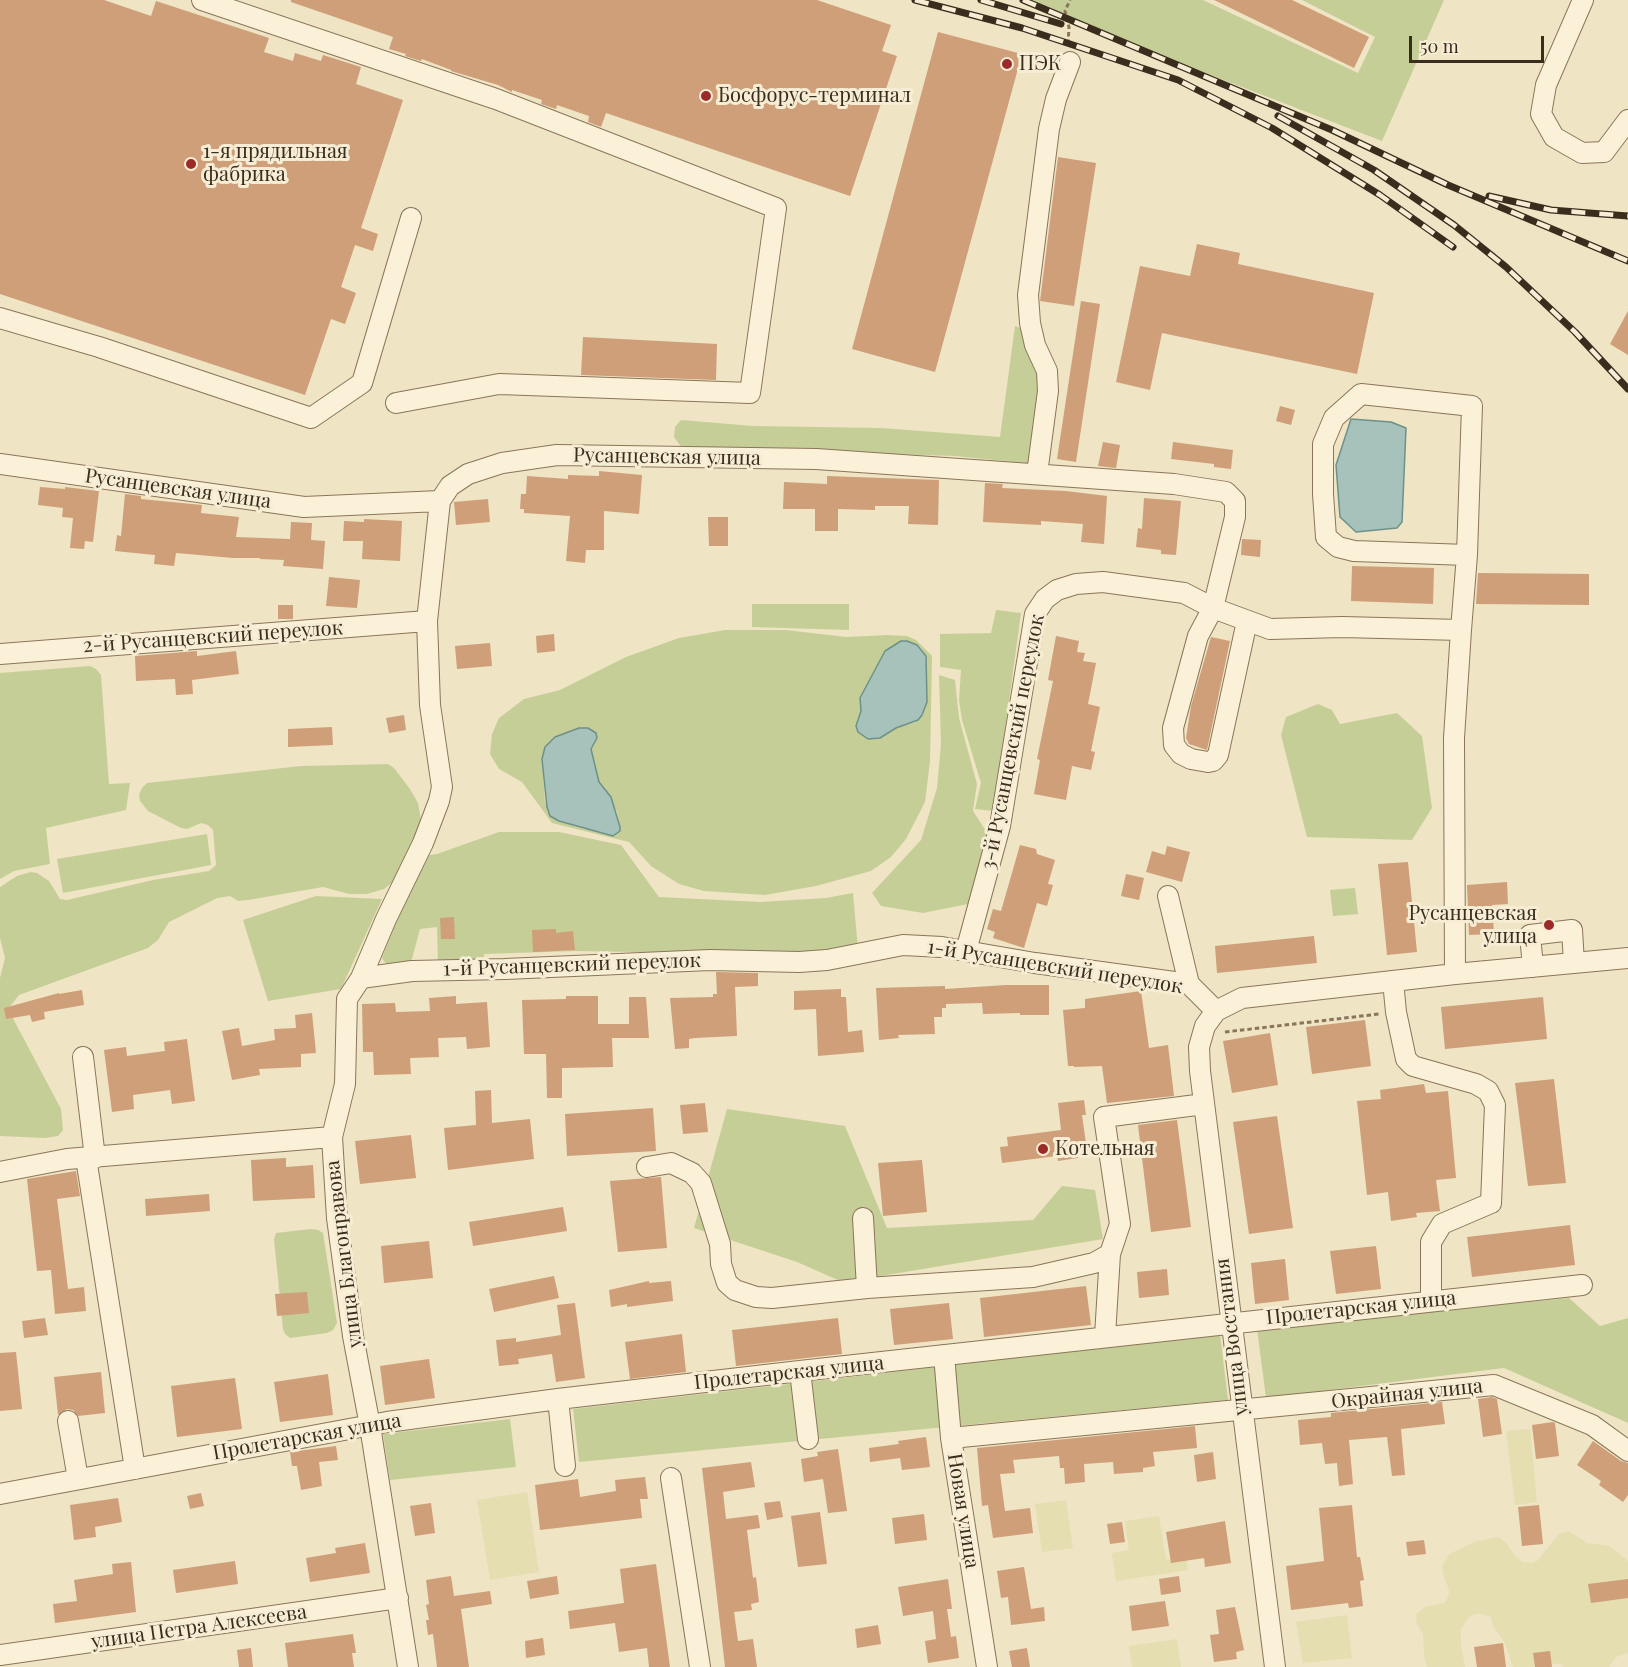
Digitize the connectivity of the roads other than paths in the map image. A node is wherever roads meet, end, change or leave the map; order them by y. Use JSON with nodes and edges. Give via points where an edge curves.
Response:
{"nodes":[{"id":1,"x":202,"y":0,"type":"edge"},
{"id":2,"x":1583,"y":0,"type":"edge"},
{"id":3,"x":1070,"y":62,"type":"road end"},
{"id":4,"x":1628,"y":120,"type":"edge"},
{"id":5,"x":411,"y":218,"type":"dead end"},
{"id":6,"x":0,"y":318,"type":"edge"},
{"id":7,"x":396,"y":403,"type":"dead end"},
{"id":8,"x":0,"y":464,"type":"edge"},
{"id":9,"x":1037,"y":474,"type":"junction"},
{"id":10,"x":440,"y":501,"type":"junction"},
{"id":11,"x":1467,"y":555,"type":"junction"},
{"id":12,"x":1213,"y":608,"type":"junction"},
{"id":13,"x":427,"y":621,"type":"junction"},
{"id":14,"x":1247,"y":621,"type":"junction"},
{"id":15,"x":1461,"y":630,"type":"junction"},
{"id":16,"x":0,"y":654,"type":"edge"},
{"id":17,"x":1168,"y":896,"type":"dead end"},
{"id":18,"x":966,"y":951,"type":"junction"},
{"id":19,"x":1628,"y":958,"type":"edge"},
{"id":20,"x":1574,"y":963,"type":"junction"},
{"id":21,"x":1533,"y":967,"type":"junction"},
{"id":22,"x":1455,"y":974,"type":"junction"},
{"id":23,"x":361,"y":978,"type":"junction"},
{"id":24,"x":1393,"y":981,"type":"junction"},
{"id":25,"x":1189,"y":984,"type":"junction"},
{"id":26,"x":1216,"y":1011,"type":"junction"},
{"id":27,"x":82,"y":1057,"type":"dead end"},
{"id":28,"x":1204,"y":1104,"type":"junction"},
{"id":29,"x":332,"y":1137,"type":"junction"},
{"id":30,"x":91,"y":1158,"type":"junction"},
{"id":31,"x":647,"y":1167,"type":"dead end"},
{"id":32,"x":0,"y":1172,"type":"edge"},
{"id":33,"x":862,"y":1218,"type":"dead end"},
{"id":34,"x":1110,"y":1254,"type":"junction"},
{"id":35,"x":1582,"y":1285,"type":"dead end"},
{"id":36,"x":867,"y":1288,"type":"junction"},
{"id":37,"x":1431,"y":1301,"type":"junction"},
{"id":38,"x":1231,"y":1323,"type":"junction"},
{"id":39,"x":1105,"y":1336,"type":"junction"},
{"id":40,"x":944,"y":1355,"type":"junction"},
{"id":41,"x":800,"y":1371,"type":"junction"},
{"id":42,"x":558,"y":1399,"type":"junction"},
{"id":43,"x":1241,"y":1410,"type":"junction"},
{"id":44,"x":68,"y":1421,"type":"dead end"},
{"id":45,"x":370,"y":1426,"type":"junction"},
{"id":46,"x":951,"y":1438,"type":"junction"},
{"id":47,"x":808,"y":1439,"type":"dead end"},
{"id":48,"x":1628,"y":1451,"type":"edge"},
{"id":49,"x":565,"y":1466,"type":"dead end"},
{"id":50,"x":135,"y":1469,"type":"junction"},
{"id":51,"x":671,"y":1478,"type":"dead end"},
{"id":52,"x":78,"y":1479,"type":"junction"},
{"id":53,"x":0,"y":1494,"type":"edge"},
{"id":54,"x":398,"y":1598,"type":"junction"},
{"id":55,"x":0,"y":1655,"type":"edge"},
{"id":56,"x":408,"y":1667,"type":"edge"},
{"id":57,"x":700,"y":1667,"type":"edge"},
{"id":58,"x":987,"y":1667,"type":"edge"},
{"id":59,"x":1275,"y":1667,"type":"edge"}],
"edges":[{"from":1,"to":7,"type":"street","via":[[496,99],[776,208],[750,393],[500,384]]},
{"from":2,"to":4,"type":"street","via":[[1546,85],[1541,114],[1554,137],[1582,153],[1604,152]]},
{"from":3,"to":9,"type":"street","via":[[1049,129],[1028,295],[1035,345],[1047,371]]},
{"from":5,"to":6,"type":"street","via":[[362,383],[311,418]]},
{"from":8,"to":10,"type":"street","name":"Русанцевская улица","via":[[304,507]]},
{"from":9,"to":10,"type":"street","name":"Русанцевская улица","via":[[816,459],[557,455],[502,463],[468,474],[450,486]]},
{"from":9,"to":12,"type":"street","name":"Русанцевская улица","via":[[1174,484],[1226,492],[1236,501],[1235,517]]},
{"from":10,"to":13,"type":"street","name":"улица Благонравова"},
{"from":11,"to":11,"type":"street","via":[[1472,406],[1361,394],[1334,418],[1323,444],[1326,537],[1338,547],[1354,551]]},
{"from":11,"to":15,"type":"street"},
{"from":12,"to":14,"type":"street","name":"3-й Русанцевский переулок"},
{"from":12,"to":14,"type":"street","via":[[1198,636],[1173,728],[1174,745],[1180,754],[1191,759],[1208,762],[1218,755]]},
{"from":12,"to":18,"type":"street","name":"3-й Русанцевский переулок","via":[[1184,593],[1103,582],[1076,584],[1045,599],[1035,614],[1000,826]]},
{"from":13,"to":16,"type":"street","name":"2-й Русанцевский переулок"},
{"from":13,"to":23,"type":"street","name":"улица Благонравова","via":[[430,705],[442,787],[423,843]]},
{"from":14,"to":15,"type":"street","name":"3-й Русанцевский переулок","via":[[1270,629]]},
{"from":15,"to":22,"type":"street","via":[[1454,738]]},
{"from":17,"to":25,"type":"street"},
{"from":18,"to":23,"type":"street","name":"1-й Русанцевский переулок","via":[[903,945],[799,962],[710,960],[412,971]]},
{"from":18,"to":25,"type":"street","name":"1-й Русанцевский переулок"},
{"from":19,"to":20,"type":"street"},
{"from":20,"to":21,"type":"street"},
{"from":20,"to":21,"type":"street","via":[[1572,930],[1530,935]]},
{"from":21,"to":22,"type":"street"},
{"from":22,"to":24,"type":"street"},
{"from":23,"to":29,"type":"street","name":"улица Благонравова","via":[[347,999],[345,1084]]},
{"from":24,"to":26,"type":"street","via":[[1242,998]]},
{"from":24,"to":37,"type":"street","via":[[1406,1059],[1413,1066],[1476,1084],[1488,1091],[1495,1105],[1491,1203],[1442,1224],[1431,1242]]},
{"from":25,"to":26,"type":"street","name":"1-й Русанцевский переулок"},
{"from":26,"to":28,"type":"street","name":"улица Восстания","via":[[1205,1026],[1198,1047]]},
{"from":27,"to":30,"type":"street"},
{"from":28,"to":34,"type":"street","via":[[1104,1117],[1120,1224]]},
{"from":28,"to":38,"type":"street","name":"улица Восстания"},
{"from":29,"to":30,"type":"street"},
{"from":29,"to":45,"type":"street","name":"улица Благонравова","via":[[337,1218]]},
{"from":30,"to":32,"type":"street"},
{"from":30,"to":50,"type":"street"},
{"from":31,"to":36,"type":"street","via":[[671,1163],[692,1173],[701,1183],[720,1244],[727,1283],[735,1290],[772,1298]]},
{"from":33,"to":36,"type":"street"},
{"from":34,"to":36,"type":"street","via":[[1094,1263],[1032,1277]]},
{"from":34,"to":39,"type":"street"},
{"from":35,"to":37,"type":"street","name":"Пролетарская улица"},
{"from":37,"to":38,"type":"street","name":"Пролетарская улица"},
{"from":38,"to":39,"type":"street","name":"Пролетарская улица"},
{"from":38,"to":43,"type":"street","name":"улица Восстания"},
{"from":39,"to":40,"type":"street","name":"Пролетарская улица"},
{"from":40,"to":41,"type":"street","name":"Пролетарская улица"},
{"from":40,"to":46,"type":"street","name":"Новая улица"},
{"from":41,"to":42,"type":"street","name":"Пролетарская улица"},
{"from":41,"to":47,"type":"street"},
{"from":42,"to":45,"type":"street","name":"Пролетарская улица"},
{"from":42,"to":49,"type":"street"},
{"from":43,"to":46,"type":"street","name":"Окрайная улица"},
{"from":43,"to":48,"type":"street","name":"Окрайная улица","via":[[1494,1385],[1592,1425]]},
{"from":43,"to":59,"type":"street","name":"улица Восстания"},
{"from":44,"to":52,"type":"street"},
{"from":45,"to":50,"type":"street","name":"Пролетарская улица"},
{"from":45,"to":54,"type":"street","name":"улица Благонравова"},
{"from":46,"to":58,"type":"street","name":"Новая улица"},
{"from":50,"to":52,"type":"street","name":"Пролетарская улица"},
{"from":51,"to":57,"type":"street"},
{"from":52,"to":53,"type":"street","name":"Пролетарская улица"},
{"from":54,"to":55,"type":"street","name":"улица Петра Алексеева"},
{"from":54,"to":56,"type":"street","name":"улица Благонравова"}]}
